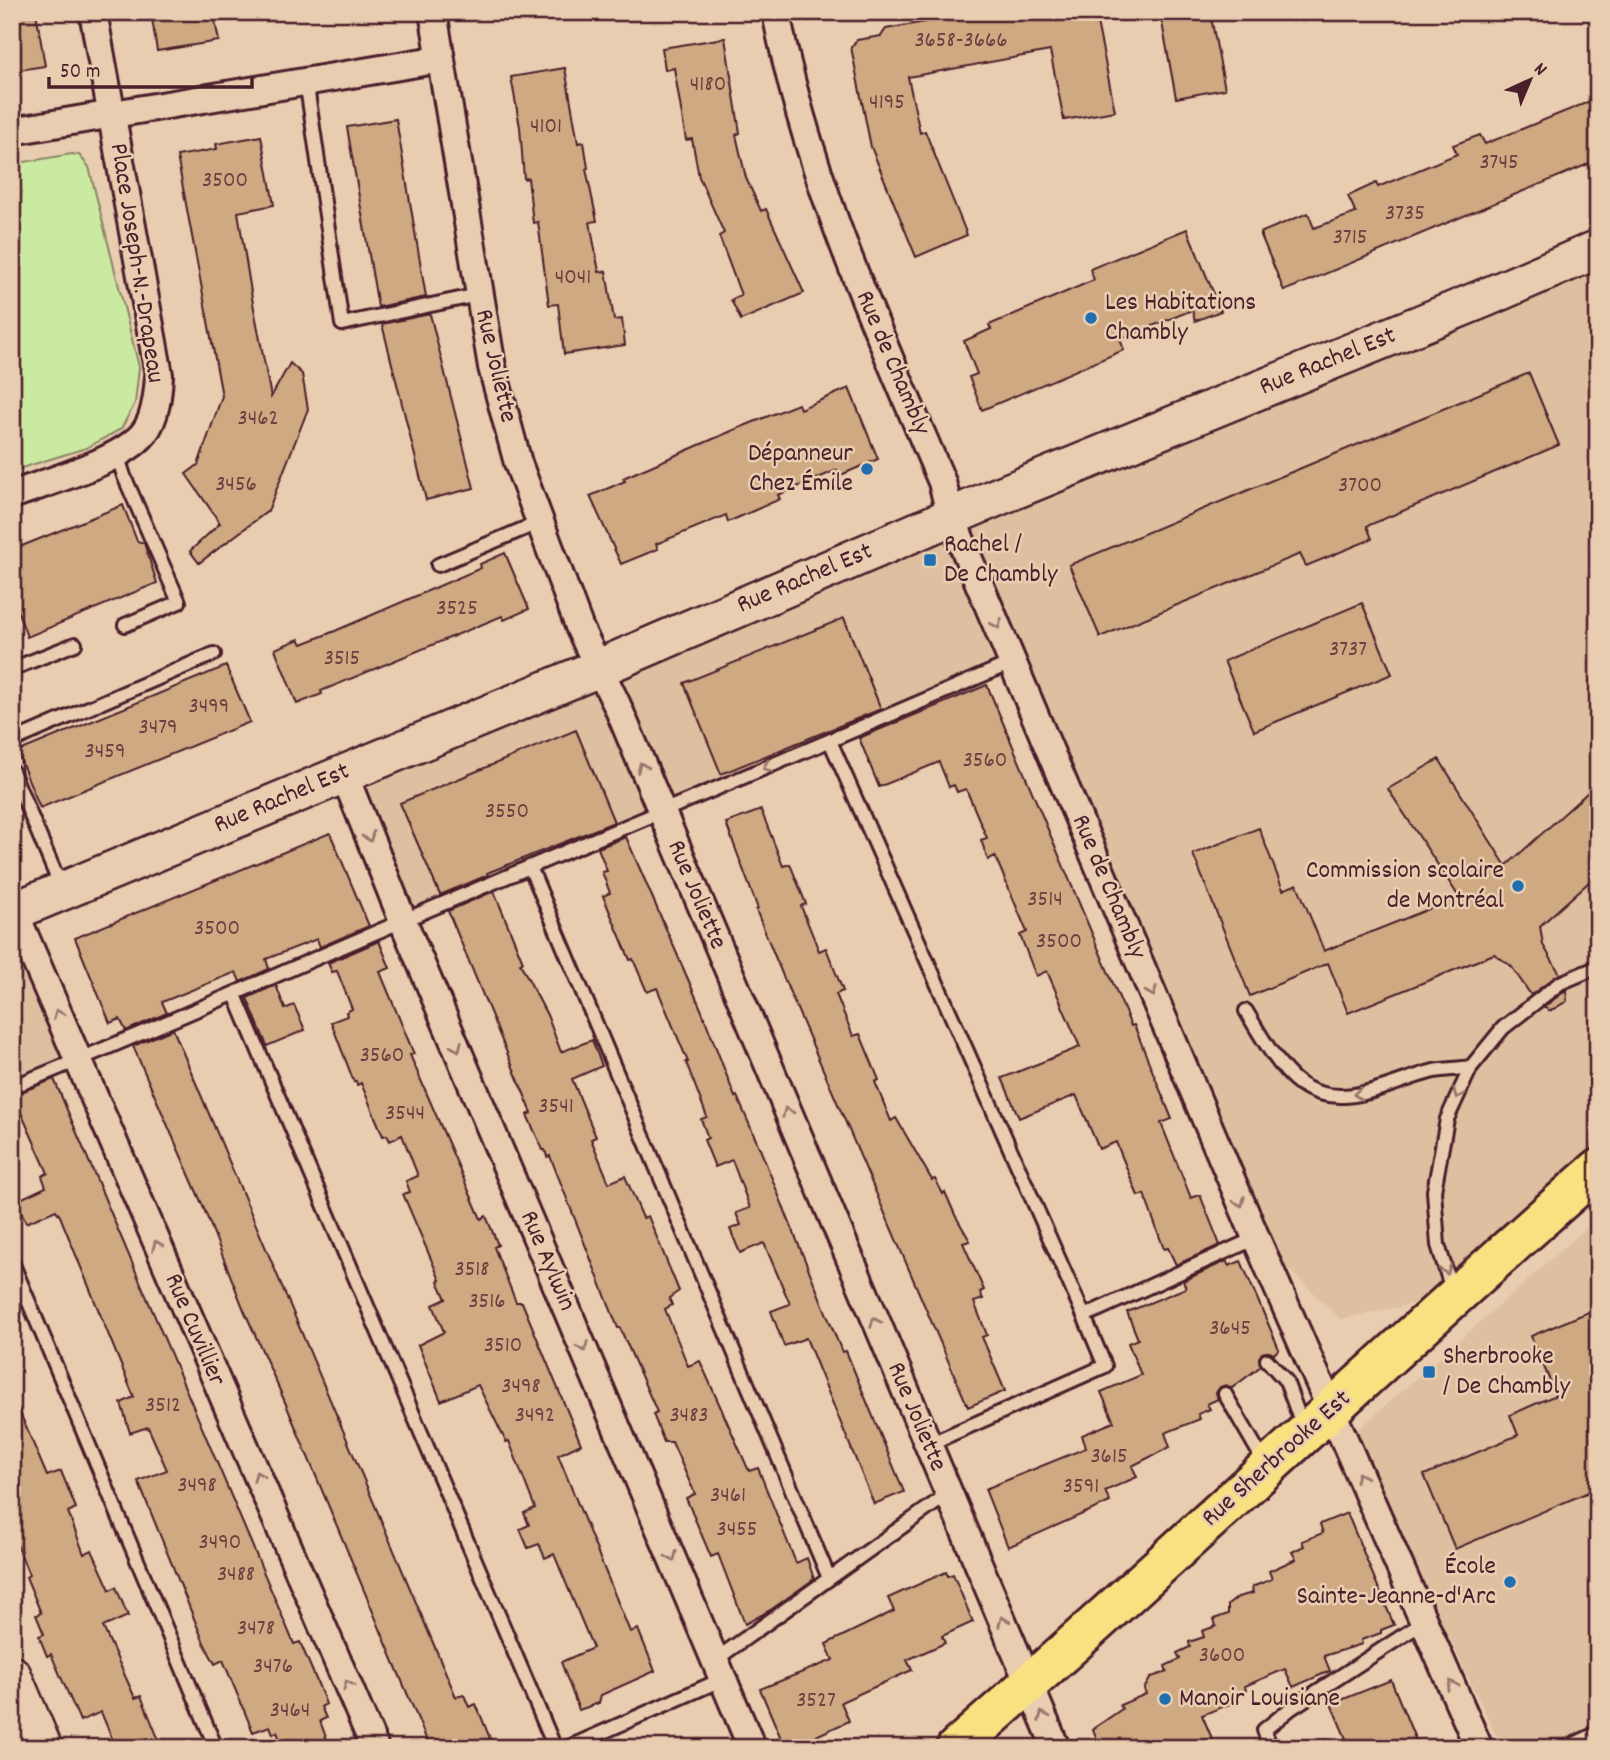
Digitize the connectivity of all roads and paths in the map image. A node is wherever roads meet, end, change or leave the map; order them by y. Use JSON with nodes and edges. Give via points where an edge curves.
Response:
{"nodes":[{"id":1,"x":93,"y":12,"type":"edge"},
{"id":2,"x":433,"y":12,"type":"edge"},
{"id":3,"x":776,"y":12,"type":"edge"},
{"id":4,"x":441,"y":59,"type":"junction"},
{"id":5,"x":306,"y":80,"type":"junction"},
{"id":6,"x":111,"y":112,"type":"junction"},
{"id":7,"x":12,"y":131,"type":"edge"},
{"id":8,"x":1598,"y":249,"type":"edge"},
{"id":9,"x":478,"y":295,"type":"junction"},
{"id":10,"x":117,"y":454,"type":"junction"},
{"id":11,"x":12,"y":495,"type":"edge"},
{"id":12,"x":951,"y":517,"type":"junction"},
{"id":13,"x":540,"y":522,"type":"junction"},
{"id":14,"x":438,"y":565,"type":"dead end"},
{"id":15,"x":125,"y":625,"type":"dead end"},
{"id":16,"x":75,"y":644,"type":"dead end"},
{"id":17,"x":214,"y":654,"type":"dead end"},
{"id":18,"x":1013,"y":662,"type":"junction"},
{"id":19,"x":12,"y":668,"type":"edge"},
{"id":20,"x":599,"y":668,"type":"junction"},
{"id":21,"x":12,"y":741,"type":"edge"},
{"id":22,"x":830,"y":741,"type":"junction"},
{"id":23,"x":12,"y":771,"type":"edge"},
{"id":24,"x":344,"y":774,"type":"junction"},
{"id":25,"x":661,"y":811,"type":"junction"},
{"id":26,"x":530,"y":867,"type":"junction"},
{"id":27,"x":63,"y":891,"type":"junction"},
{"id":28,"x":13,"y":911,"type":"edge"},
{"id":29,"x":403,"y":921,"type":"junction"},
{"id":30,"x":1598,"y":967,"type":"edge"},
{"id":31,"x":235,"y":995,"type":"junction"},
{"id":32,"x":1246,"y":1011,"type":"dead end"},
{"id":33,"x":78,"y":1061,"type":"junction"},
{"id":34,"x":1471,"y":1067,"type":"junction"},
{"id":35,"x":12,"y":1087,"type":"edge"},
{"id":36,"x":1598,"y":1169,"type":"edge"},
{"id":37,"x":1256,"y":1238,"type":"junction"},
{"id":38,"x":12,"y":1262,"type":"edge"},
{"id":39,"x":1454,"y":1295,"type":"junction"},
{"id":40,"x":1084,"y":1316,"type":"junction"},
{"id":41,"x":1267,"y":1360,"type":"dead end"},
{"id":42,"x":1225,"y":1394,"type":"dead end"},
{"id":43,"x":1318,"y":1422,"type":"junction"},
{"id":44,"x":927,"y":1446,"type":"junction"},
{"id":45,"x":1268,"y":1468,"type":"junction"},
{"id":46,"x":948,"y":1494,"type":"junction"},
{"id":47,"x":829,"y":1578,"type":"junction"},
{"id":48,"x":1424,"y":1622,"type":"junction"},
{"id":49,"x":719,"y":1669,"type":"junction"},
{"id":50,"x":12,"y":1675,"type":"edge"},
{"id":51,"x":1029,"y":1684,"type":"junction"},
{"id":52,"x":1598,"y":1733,"type":"edge"},
{"id":53,"x":43,"y":1748,"type":"edge"},
{"id":54,"x":216,"y":1748,"type":"edge"},
{"id":55,"x":375,"y":1748,"type":"edge"},
{"id":56,"x":555,"y":1748,"type":"edge"},
{"id":57,"x":567,"y":1748,"type":"edge"},
{"id":58,"x":752,"y":1748,"type":"edge"},
{"id":59,"x":956,"y":1748,"type":"edge"},
{"id":60,"x":1056,"y":1748,"type":"edge"},
{"id":61,"x":1271,"y":1748,"type":"edge"},
{"id":62,"x":1479,"y":1748,"type":"edge"},
{"id":63,"x":1566,"y":1748,"type":"edge"}],
"edges":[{"from":1,"to":6,"type":"street","name":"Place Joseph-N.-Drapeau"},
{"from":2,"to":4,"type":"street","name":"Rue Joliette"},
{"from":3,"to":12,"type":"street","name":"Rue de Chambly","via":[[807,144],[858,283],[942,482]]},
{"from":4,"to":5,"type":"street"},
{"from":4,"to":9,"type":"street","name":"Rue Joliette"},
{"from":5,"to":6,"type":"street"},
{"from":5,"to":9,"type":"lane","via":[[342,324]]},
{"from":6,"to":7,"type":"street"},
{"from":6,"to":10,"type":"street","name":"Place Joseph-N.-Drapeau","via":[[159,375],[158,400],[145,432]]},
{"from":8,"to":12,"type":"main road","name":"Rue Rachel Est"},
{"from":9,"to":13,"type":"street","name":"Rue Joliette","via":[[518,463]]},
{"from":10,"to":11,"type":"street","name":"Place Joseph-N.-Drapeau"},
{"from":10,"to":15,"type":"lane","via":[[179,602]]},
{"from":12,"to":18,"type":"street","name":"Rue de Chambly","one_way":true},
{"from":12,"to":20,"type":"main road","name":"Rue Rachel Est"},
{"from":13,"to":14,"type":"lane"},
{"from":13,"to":20,"type":"street","name":"Rue Joliette"},
{"from":16,"to":19,"type":"lane"},
{"from":17,"to":21,"type":"lane"},
{"from":18,"to":22,"type":"lane"},
{"from":18,"to":37,"type":"street","name":"Rue de Chambly","one_way":true},
{"from":20,"to":24,"type":"main road","name":"Rue Rachel Est"},
{"from":25,"to":20,"type":"street","name":"Rue Joliette","one_way":true},
{"from":22,"to":25,"type":"lane","one_way":true},
{"from":22,"to":40,"type":"lane"},
{"from":23,"to":27,"type":"lane"},
{"from":24,"to":27,"type":"main road","name":"Rue Rachel Est"},
{"from":24,"to":29,"type":"street","name":"Rue Aylwin","one_way":true},
{"from":25,"to":26,"type":"lane"},
{"from":44,"to":25,"type":"street","name":"Rue Joliette","one_way":true},
{"from":26,"to":29,"type":"lane"},
{"from":26,"to":47,"type":"lane"},
{"from":27,"to":28,"type":"main road","name":"Rue Rachel Est"},
{"from":33,"to":28,"type":"street","name":"Rue Cuvillier","one_way":true},
{"from":29,"to":31,"type":"lane"},
{"from":29,"to":49,"type":"street","name":"Rue Aylwin","one_way":true},
{"from":30,"to":34,"type":"lane","via":[[1560,983],[1503,1028]]},
{"from":31,"to":33,"type":"lane"},
{"from":31,"to":56,"type":"lane"},
{"from":34,"to":32,"type":"lane","one_way":true,"via":[[1434,1071],[1372,1093],[1332,1097],[1300,1084],[1271,1053]]},
{"from":33,"to":35,"type":"lane"},
{"from":55,"to":33,"type":"street","name":"Rue Cuvillier","one_way":true},
{"from":34,"to":39,"type":"lane","one_way":true,"via":[[1447,1119],[1434,1191],[1438,1245]]},
{"from":36,"to":39,"type":"main road","name":"Rue Sherbrooke Est"},
{"from":37,"to":40,"type":"lane"},
{"from":37,"to":43,"type":"street","name":"Rue de Chambly"},
{"from":38,"to":54,"type":"lane"},
{"from":39,"to":43,"type":"main road","name":"Rue Sherbrooke Est"},
{"from":40,"to":44,"type":"lane","via":[[1105,1366]]},
{"from":41,"to":43,"type":"lane"},
{"from":42,"to":45,"type":"lane"},
{"from":43,"to":45,"type":"main road","name":"Rue Sherbrooke Est"},
{"from":48,"to":43,"type":"street","name":"Rue de Chambly","one_way":true},
{"from":44,"to":46,"type":"street","name":"Rue Joliette"},
{"from":45,"to":51,"type":"main road","name":"Rue Sherbrooke Est"},
{"from":46,"to":47,"type":"lane"},
{"from":51,"to":46,"type":"street","name":"Rue Joliette","one_way":true},
{"from":47,"to":49,"type":"lane"},
{"from":48,"to":61,"type":"lane","via":[[1264,1730]]},
{"from":62,"to":48,"type":"street","name":"Rue de Chambly","one_way":true},
{"from":49,"to":57,"type":"lane"},
{"from":49,"to":58,"type":"street","name":"Rue Aylwin"},
{"from":50,"to":53,"type":"main road"},
{"from":51,"to":59,"type":"main road","name":"Rue Sherbrooke Est"},
{"from":60,"to":51,"type":"street","name":"Rue Joliette","one_way":true},
{"from":52,"to":63,"type":"lane"}]}
